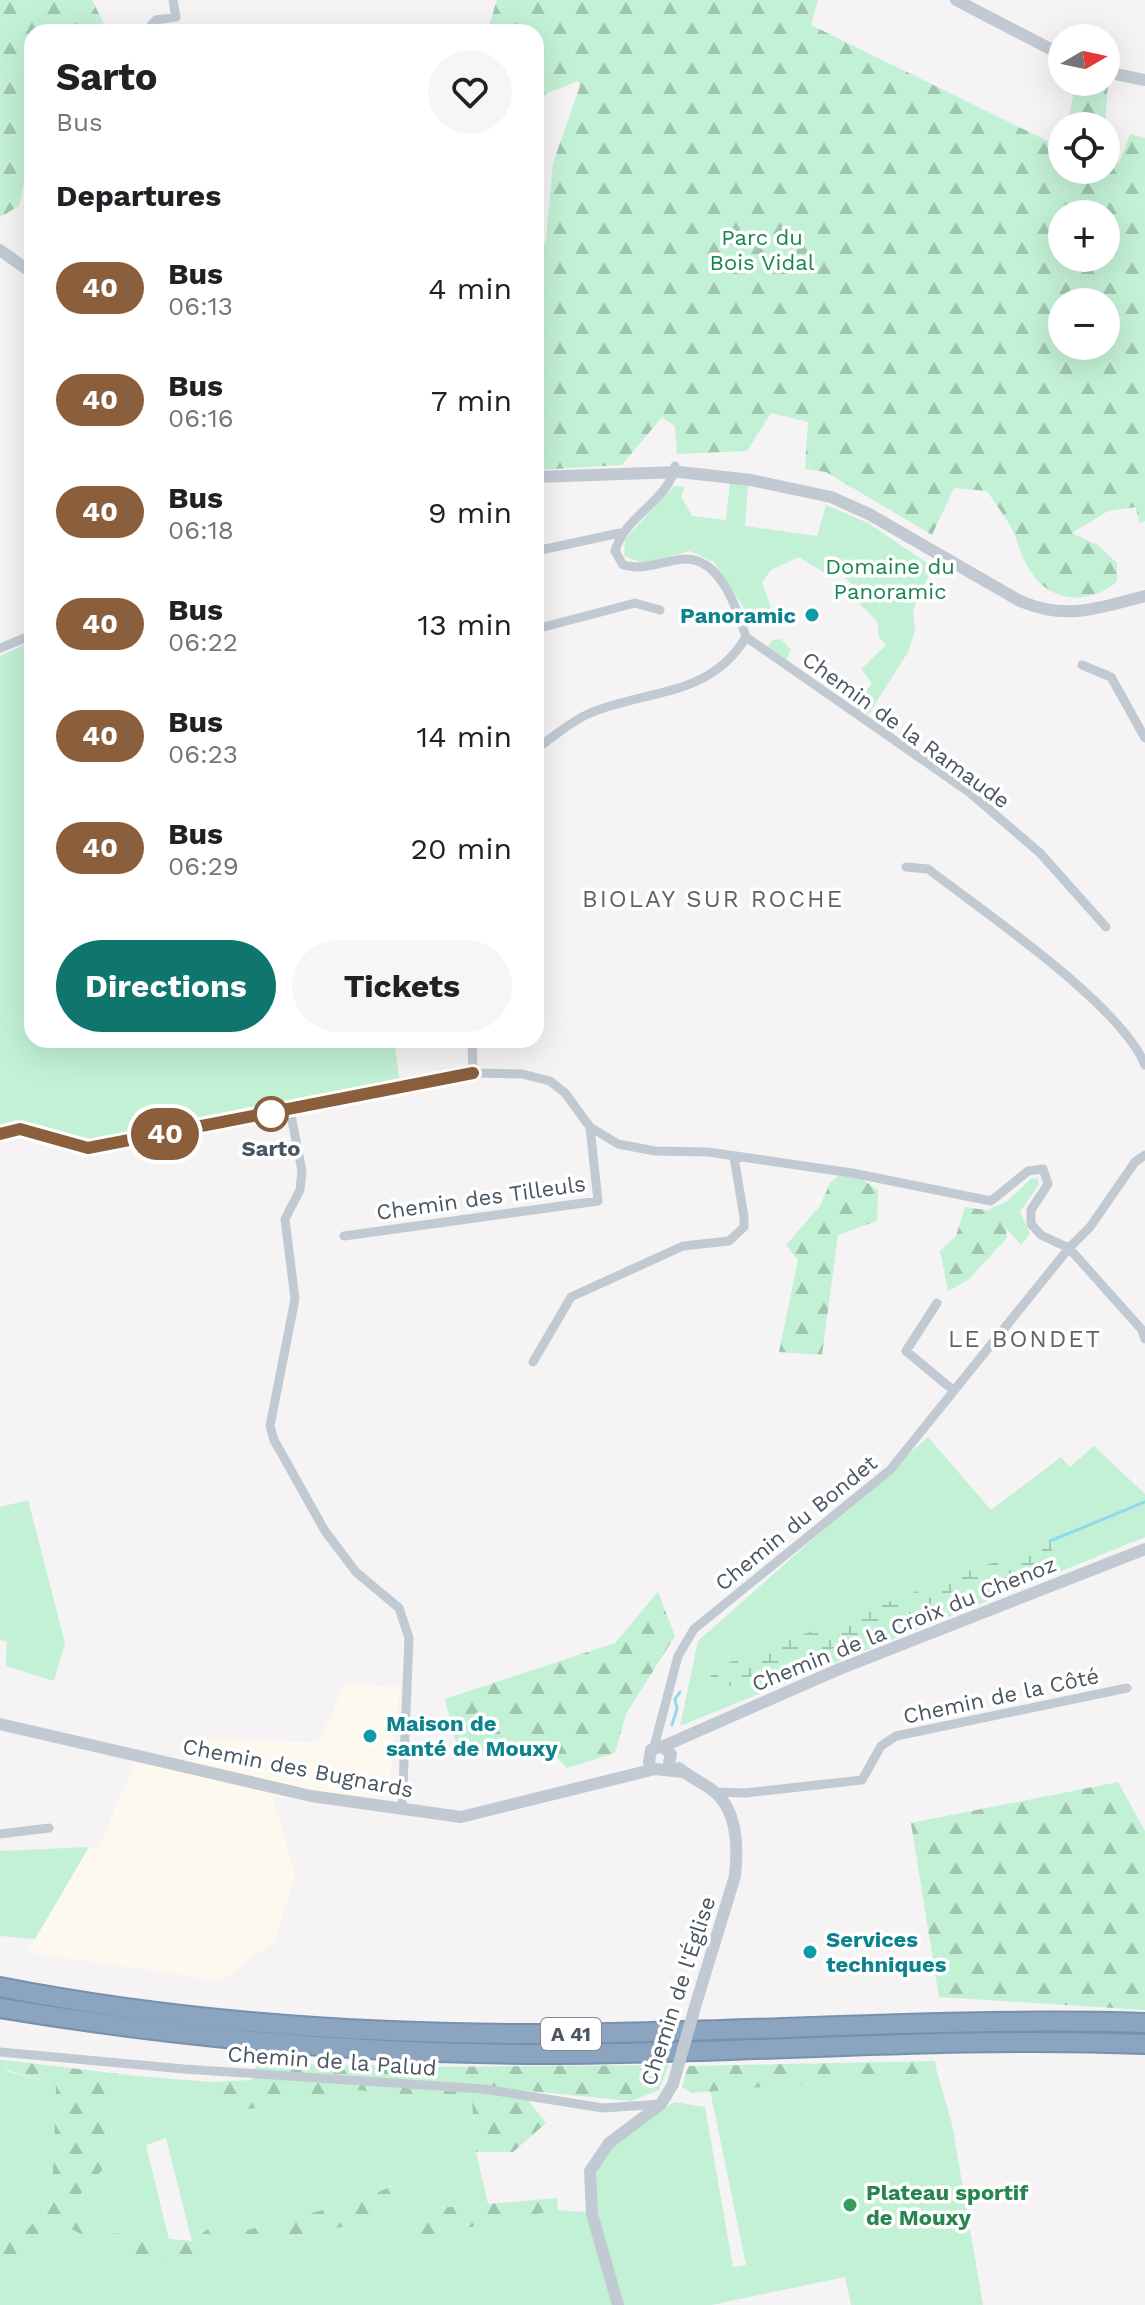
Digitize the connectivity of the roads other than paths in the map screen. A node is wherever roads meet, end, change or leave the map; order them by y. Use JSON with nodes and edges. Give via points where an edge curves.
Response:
{"nodes":[{"id":1,"x":173,"y":0,"type":"edge"},
{"id":2,"x":956,"y":0,"type":"edge"},
{"id":3,"x":152,"y":24,"type":"edge"},
{"id":4,"x":1048,"y":48,"type":"edge"},
{"id":5,"x":1120,"y":75,"type":"edge"},
{"id":6,"x":1145,"y":80,"type":"edge"},
{"id":7,"x":0,"y":250,"type":"edge"},
{"id":8,"x":24,"y":267,"type":"edge"},
{"id":9,"x":671,"y":474,"type":"junction"},
{"id":10,"x":544,"y":477,"type":"edge"},
{"id":11,"x":620,"y":533,"type":"junction"},
{"id":12,"x":544,"y":549,"type":"edge"},
{"id":13,"x":1145,"y":596,"type":"edge"},
{"id":14,"x":660,"y":610,"type":"dead end"},
{"id":15,"x":544,"y":627,"type":"edge"},
{"id":16,"x":746,"y":637,"type":"junction"},
{"id":17,"x":24,"y":638,"type":"edge"},
{"id":18,"x":0,"y":648,"type":"edge"},
{"id":19,"x":1082,"y":665,"type":"dead end"},
{"id":20,"x":1145,"y":738,"type":"edge"},
{"id":21,"x":544,"y":744,"type":"edge"},
{"id":22,"x":906,"y":867,"type":"dead end"},
{"id":23,"x":1106,"y":927,"type":"dead end"},
{"id":24,"x":472,"y":1048,"type":"edge"},
{"id":25,"x":1145,"y":1065,"type":"edge"},
{"id":26,"x":473,"y":1073,"type":"junction"},
{"id":27,"x":290,"y":1110,"type":"junction"},
{"id":28,"x":590,"y":1127,"type":"junction"},
{"id":29,"x":0,"y":1134,"type":"edge"},
{"id":30,"x":1145,"y":1155,"type":"edge"},
{"id":31,"x":734,"y":1157,"type":"junction"},
{"id":32,"x":344,"y":1236,"type":"dead end"},
{"id":33,"x":1069,"y":1248,"type":"junction"},
{"id":34,"x":937,"y":1303,"type":"dead end"},
{"id":35,"x":1145,"y":1339,"type":"edge"},
{"id":36,"x":533,"y":1362,"type":"dead end"},
{"id":37,"x":953,"y":1390,"type":"junction"},
{"id":38,"x":1145,"y":1549,"type":"edge"},
{"id":39,"x":1127,"y":1688,"type":"dead end"},
{"id":40,"x":0,"y":1724,"type":"edge"},
{"id":41,"x":662,"y":1756,"type":"junction"},
{"id":42,"x":715,"y":1792,"type":"junction"},
{"id":43,"x":402,"y":1810,"type":"junction"},
{"id":44,"x":49,"y":1828,"type":"dead end"},
{"id":45,"x":0,"y":1834,"type":"edge"},
{"id":46,"x":0,"y":1987,"type":"edge"},
{"id":47,"x":0,"y":2008,"type":"edge"},
{"id":48,"x":0,"y":2020,"type":"edge"},
{"id":49,"x":1145,"y":2023,"type":"edge"},
{"id":50,"x":148,"y":2031,"type":"junction"},
{"id":51,"x":1145,"y":2044,"type":"edge"},
{"id":52,"x":0,"y":2052,"type":"edge"},
{"id":53,"x":661,"y":2104,"type":"junction"},
{"id":54,"x":618,"y":2305,"type":"edge"}],
"edges":[{"from":1,"to":3,"type":"street","via":[[176,17]]},
{"from":2,"to":4,"type":"street"},
{"from":5,"to":6,"type":"street"},
{"from":7,"to":8,"type":"street"},
{"from":9,"to":10,"type":"street"},
{"from":9,"to":11,"type":"street"},
{"from":9,"to":13,"type":"street","via":[[751,480],[831,497],[1044,611],[1078,613]]},
{"from":11,"to":12,"type":"street"},
{"from":11,"to":16,"type":"street","via":[[615,551],[623,565],[637,569],[687,559],[705,565],[731,593]]},
{"from":14,"to":15,"type":"street","via":[[635,603]]},
{"from":16,"to":21,"type":"street","via":[[733,659],[711,676],[587,714]]},
{"from":16,"to":23,"type":"street","name":"Chemin de la Ramaude","via":[[969,792],[1040,853]]},
{"from":17,"to":18,"type":"street"},
{"from":19,"to":20,"type":"street","via":[[1111,677]]},
{"from":22,"to":25,"type":"street","via":[[928,869],[1079,988],[1122,1029]]},
{"from":24,"to":26,"type":"street"},
{"from":26,"to":27,"type":"street"},
{"from":26,"to":28,"type":"street","via":[[522,1074],[550,1081]]},
{"from":27,"to":29,"type":"street","via":[[88,1148],[20,1129]]},
{"from":27,"to":43,"type":"street","via":[[302,1171],[300,1190],[285,1219],[295,1299],[270,1426],[325,1531],[356,1572],[399,1608],[406,1621]]},
{"from":28,"to":31,"type":"street","via":[[604,1139],[636,1148]]},
{"from":28,"to":32,"type":"street","name":"Chemin des Tilleuls","via":[[598,1201]]},
{"from":30,"to":33,"type":"street","name":"Chemin du Bondet"},
{"from":31,"to":33,"type":"street","via":[[852,1173],[991,1201],[1028,1171],[1043,1169],[1048,1184],[1031,1210],[1031,1224]]},
{"from":31,"to":36,"type":"street","via":[[744,1217],[738,1236],[718,1244],[683,1246],[571,1297]]},
{"from":33,"to":35,"type":"street"},
{"from":33,"to":37,"type":"street","name":"Chemin du Bondet"},
{"from":34,"to":37,"type":"street","via":[[906,1351]]},
{"from":37,"to":41,"type":"street","name":"Chemin du Bondet","via":[[890,1470],[694,1629],[678,1656],[662,1725]]},
{"from":38,"to":41,"type":"street","name":"Chemin de la Croix du Chenoz","via":[[837,1670],[680,1738]]},
{"from":39,"to":42,"type":"street","name":"Chemin de la Côté","via":[[896,1736],[881,1746],[862,1780]]},
{"from":40,"to":43,"type":"street","name":"Chemin des Bugnards","via":[[311,1796]]},
{"from":41,"to":42,"type":"street"},
{"from":41,"to":43,"type":"street","name":"Chemin des Bugnards","via":[[635,1773],[461,1817]]},
{"from":42,"to":53,"type":"street","name":"Chemin de l'Église","bridge":true,"via":[[735,1832],[735,1876],[673,2084]]},
{"from":44,"to":45,"type":"street"},
{"from":46,"to":49,"type":"highway","number":"A 41","via":[[257,2022],[437,2033],[996,2020]]},
{"from":47,"to":50,"type":"highway","number":"A 41"},
{"from":48,"to":50,"type":"highway"},
{"from":50,"to":51,"type":"highway","number":"A 41","via":[[332,2049],[495,2054],[938,2042]]},
{"from":52,"to":53,"type":"street","name":"Chemin de la Palud","via":[[484,2089],[603,2108]]},
{"from":53,"to":54,"type":"street","name":"Chemin de l'Église","via":[[609,2143],[590,2171],[592,2214]]}]}
